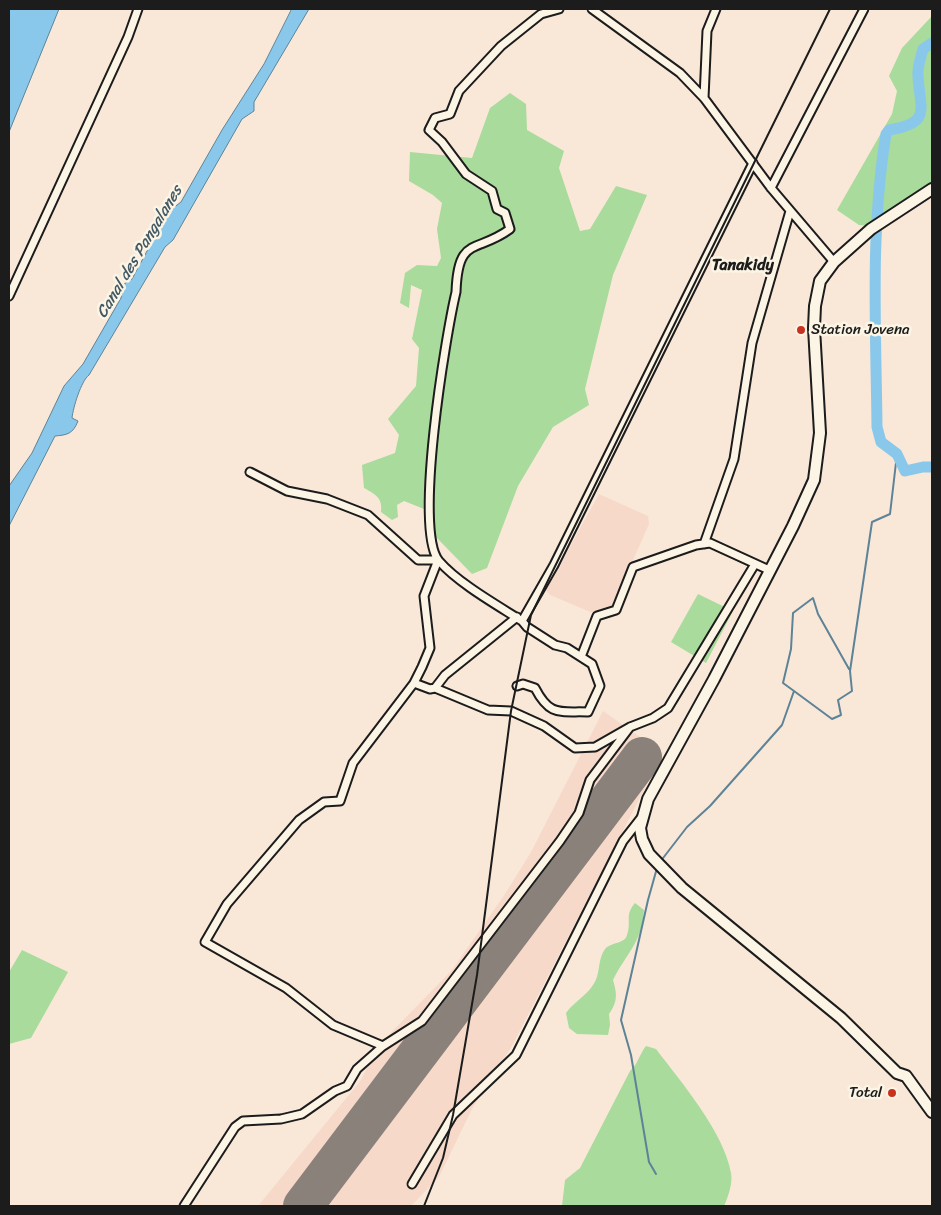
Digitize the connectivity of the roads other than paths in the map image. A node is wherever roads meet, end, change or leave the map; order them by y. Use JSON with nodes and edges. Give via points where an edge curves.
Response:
{"nodes":[{"id":1,"x":138,"y":9,"type":"edge"},
{"id":2,"x":559,"y":9,"type":"edge"},
{"id":3,"x":592,"y":9,"type":"edge"},
{"id":4,"x":716,"y":9,"type":"edge"},
{"id":5,"x":864,"y":9,"type":"edge"},
{"id":6,"x":704,"y":98,"type":"junction"},
{"id":7,"x":753,"y":164,"type":"junction"},
{"id":8,"x":771,"y":188,"type":"junction"},
{"id":9,"x":932,"y":189,"type":"edge"},
{"id":10,"x":790,"y":211,"type":"junction"},
{"id":11,"x":834,"y":262,"type":"junction"},
{"id":12,"x":9,"y":296,"type":"edge"},
{"id":13,"x":250,"y":472,"type":"dead end"},
{"id":14,"x":704,"y":544,"type":"junction"},
{"id":15,"x":438,"y":560,"type":"junction"},
{"id":16,"x":755,"y":564,"type":"junction"},
{"id":17,"x":769,"y":570,"type":"junction"},
{"id":18,"x":519,"y":619,"type":"junction"},
{"id":19,"x":581,"y":657,"type":"junction"},
{"id":20,"x":414,"y":683,"type":"junction"},
{"id":21,"x":517,"y":686,"type":"dead end"},
{"id":22,"x":435,"y":688,"type":"junction"},
{"id":23,"x":630,"y":726,"type":"junction"},
{"id":24,"x":642,"y":817,"type":"junction"},
{"id":25,"x":383,"y":1046,"type":"junction"},
{"id":26,"x":932,"y":1112,"type":"edge"},
{"id":27,"x":412,"y":1184,"type":"dead end"},
{"id":28,"x":184,"y":1206,"type":"edge"}],
"edges":[{"from":1,"to":12,"type":"street","via":[[128,38]]},
{"from":2,"to":15,"type":"street","via":[[541,14],[501,46],[459,92],[450,114],[435,118],[429,130],[466,174],[492,191],[497,209],[505,213],[510,229],[470,247],[457,272],[434,424],[428,506]]},
{"from":3,"to":6,"type":"street","via":[[680,73]]},
{"from":4,"to":6,"type":"street","via":[[707,31]]},
{"from":5,"to":8,"type":"street"},
{"from":6,"to":7,"type":"street"},
{"from":7,"to":8,"type":"street"},
{"from":7,"to":18,"type":"street","via":[[554,565]]},
{"from":8,"to":10,"type":"street"},
{"from":9,"to":11,"type":"main road","via":[[871,229]]},
{"from":10,"to":11,"type":"street"},
{"from":10,"to":14,"type":"street","via":[[752,343],[734,459]]},
{"from":11,"to":17,"type":"main road","via":[[820,280],[815,306],[820,433],[814,480],[794,526]]},
{"from":13,"to":15,"type":"street","via":[[287,491],[327,499],[368,515],[418,560]]},
{"from":14,"to":16,"type":"street","via":[[710,543]]},
{"from":14,"to":19,"type":"street","via":[[632,567],[616,610],[597,616]]},
{"from":15,"to":18,"type":"street"},
{"from":15,"to":20,"type":"street","via":[[424,596],[430,648]]},
{"from":16,"to":17,"type":"street"},
{"from":16,"to":23,"type":"street","via":[[668,708],[653,718]]},
{"from":17,"to":24,"type":"main road","via":[[695,716],[672,752]]},
{"from":18,"to":19,"type":"street","via":[[554,645],[567,648]]},
{"from":18,"to":22,"type":"street","via":[[445,675]]},
{"from":19,"to":21,"type":"street","via":[[592,664],[600,686],[588,712],[563,714],[543,703],[535,688],[523,684]]},
{"from":20,"to":22,"type":"street"},
{"from":20,"to":25,"type":"street","via":[[353,763],[340,801],[324,802],[299,820],[227,904],[205,942],[286,988],[333,1025]]},
{"from":22,"to":23,"type":"street","via":[[488,710],[511,711],[544,726],[575,748],[595,748]]},
{"from":23,"to":25,"type":"street","via":[[590,780],[579,813],[462,970],[422,1021]]},
{"from":24,"to":26,"type":"main road","via":[[642,839],[649,854],[682,888],[841,1018],[897,1073],[906,1076]]},
{"from":24,"to":27,"type":"street","via":[[623,840],[516,1056],[453,1115]]},
{"from":25,"to":28,"type":"street","via":[[357,1069],[347,1086],[302,1114],[243,1121],[235,1127]]}]}
